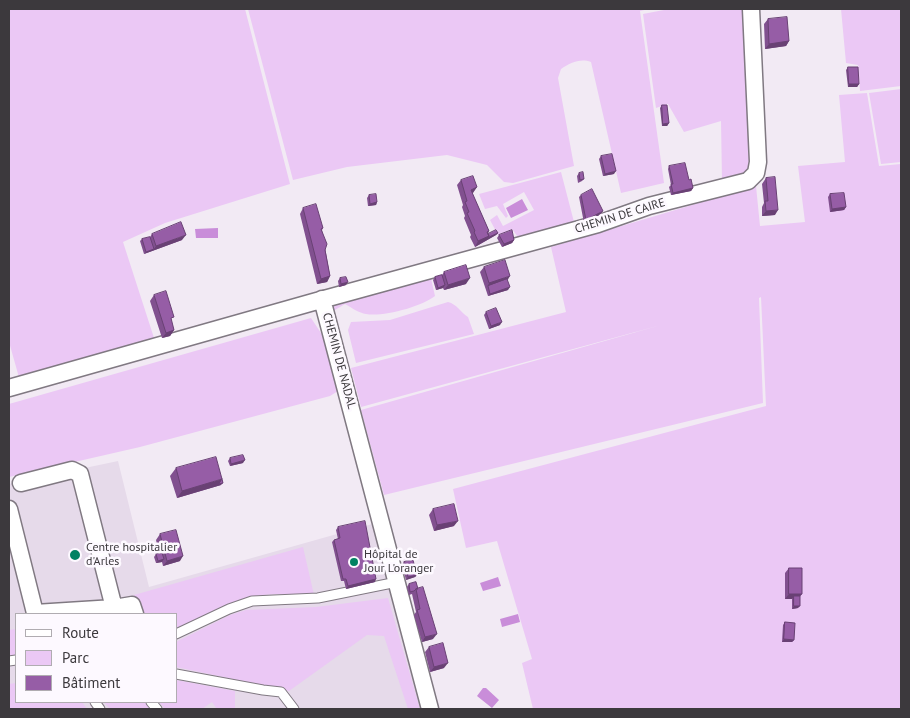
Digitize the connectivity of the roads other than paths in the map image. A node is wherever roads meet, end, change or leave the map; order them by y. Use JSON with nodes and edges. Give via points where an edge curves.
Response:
{"nodes":[{"id":1,"x":752,"y":9,"type":"edge"},
{"id":2,"x":322,"y":299,"type":"junction"},
{"id":3,"x":9,"y":388,"type":"edge"},
{"id":4,"x":21,"y":483,"type":"dead end"},
{"id":5,"x":9,"y":509,"type":"edge"},
{"id":6,"x":397,"y":582,"type":"junction"},
{"id":7,"x":114,"y":608,"type":"junction"},
{"id":8,"x":35,"y":613,"type":"edge"},
{"id":9,"x":48,"y":613,"type":"edge"},
{"id":10,"x":135,"y":613,"type":"edge"},
{"id":11,"x":178,"y":633,"type":"edge"},
{"id":12,"x":178,"y":674,"type":"edge"},
{"id":13,"x":294,"y":709,"type":"edge"},
{"id":14,"x":430,"y":709,"type":"edge"}],
"edges":[{"from":1,"to":2,"type":"street","name":"CHEMIN DE CAIRE","via":[[758,162],[756,173],[748,182],[649,206],[598,224]]},
{"from":2,"to":3,"type":"street","name":"CHEMIN DE NADAL"},
{"from":2,"to":6,"type":"street","name":"CHEMIN DE NADAL"},
{"from":4,"to":7,"type":"street","via":[[72,470],[80,474]]},
{"from":5,"to":8,"type":"street"},
{"from":6,"to":11,"type":"lane","via":[[318,598],[252,601],[229,608]]},
{"from":6,"to":14,"type":"street","name":"CHEMIN DE NADAL"},
{"from":7,"to":9,"type":"street"},
{"from":7,"to":10,"type":"street","via":[[132,605]]},
{"from":12,"to":13,"type":"lane","via":[[281,692]]}]}
